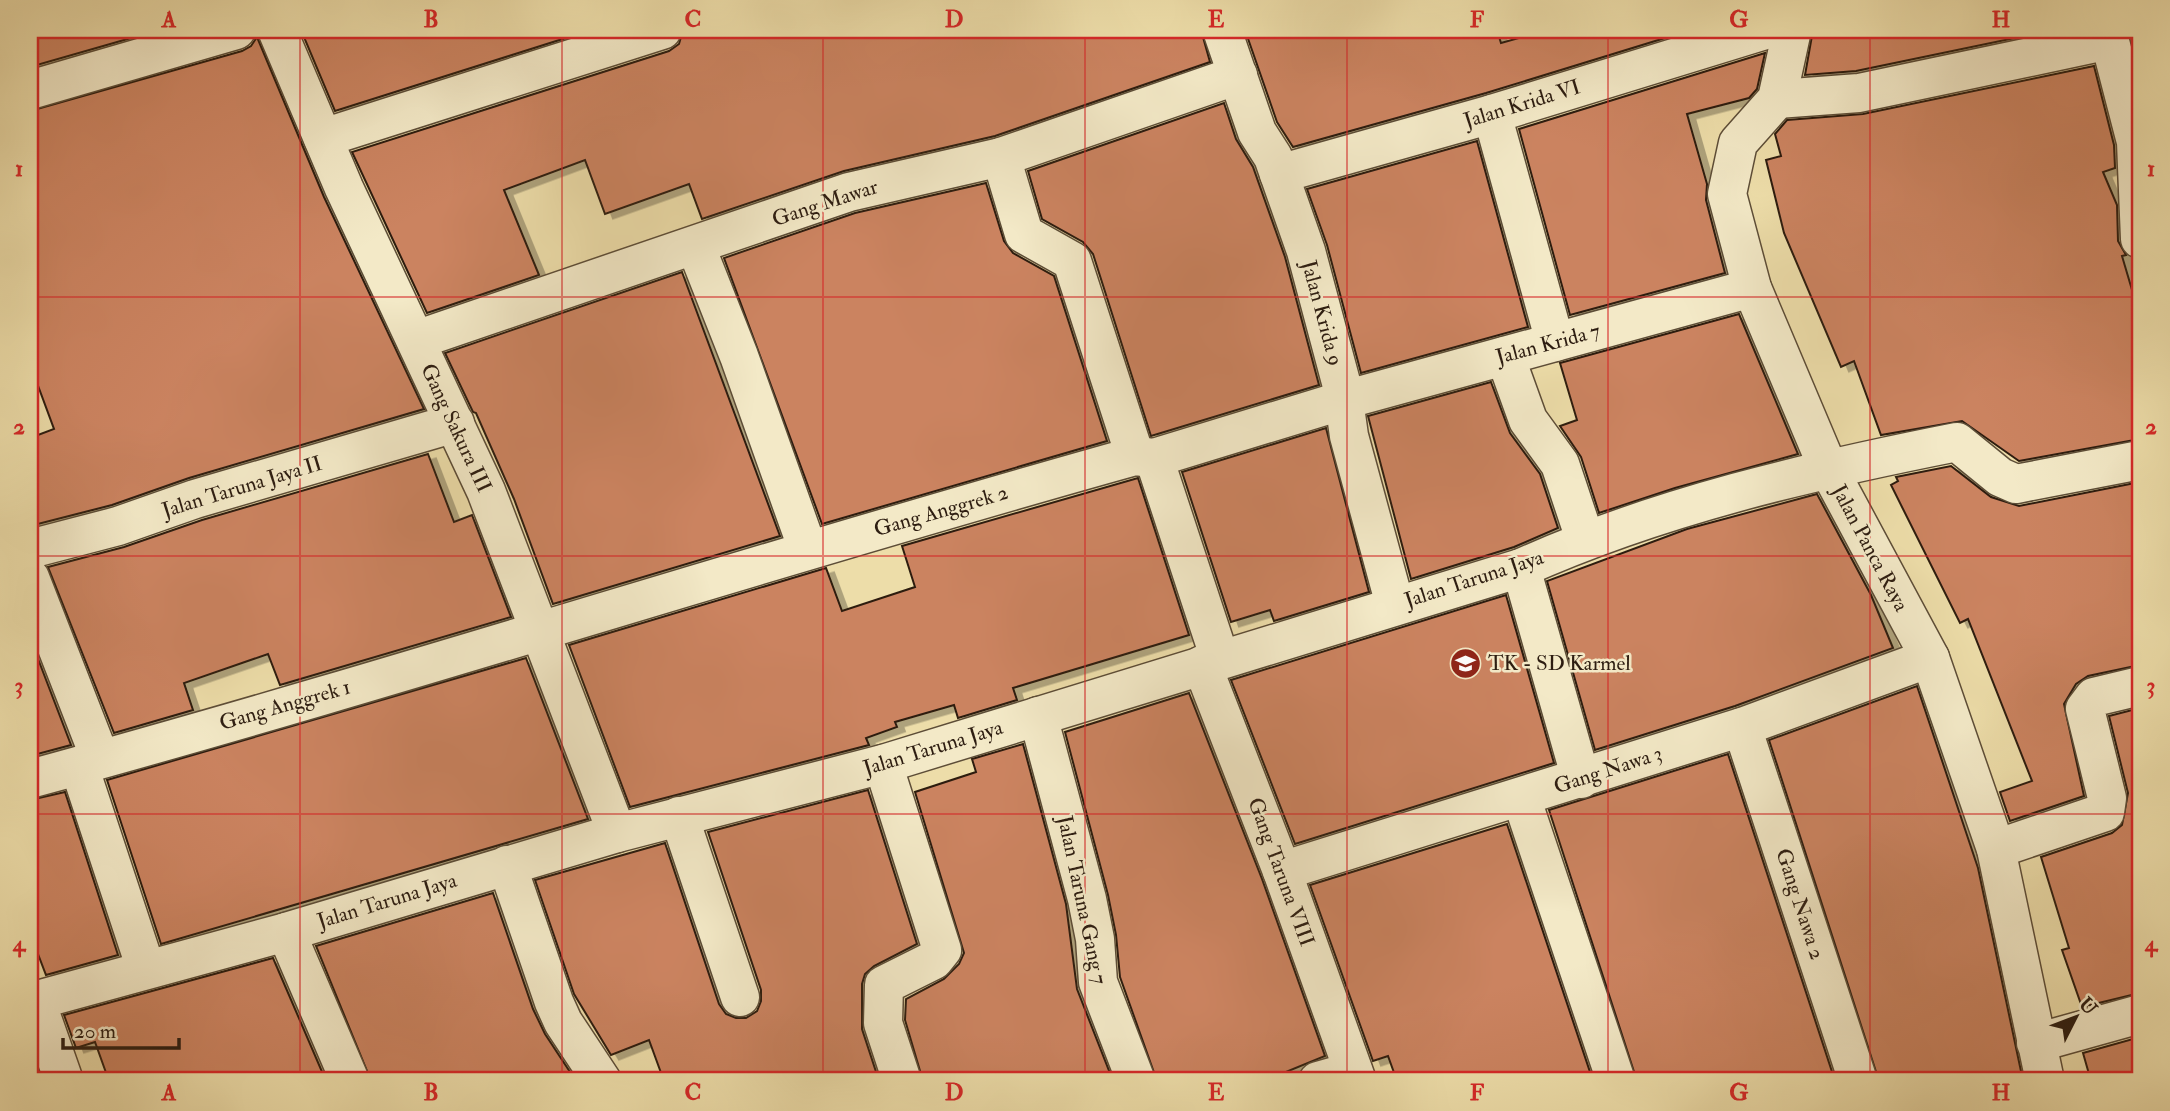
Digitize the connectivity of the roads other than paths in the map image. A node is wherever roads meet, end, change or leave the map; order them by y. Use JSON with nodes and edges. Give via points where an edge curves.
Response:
{"nodes":[{"id":1,"x":236,"y":30,"type":"edge"},
{"id":2,"x":277,"y":30,"type":"edge"},
{"id":3,"x":662,"y":30,"type":"edge"},
{"id":4,"x":1222,"y":30,"type":"edge"},
{"id":5,"x":1765,"y":30,"type":"edge"},
{"id":6,"x":1792,"y":30,"type":"edge"},
{"id":7,"x":2108,"y":35,"type":"edge"},
{"id":8,"x":1238,"y":75,"type":"junction"},
{"id":9,"x":30,"y":90,"type":"edge"},
{"id":10,"x":1777,"y":99,"type":"junction"},
{"id":11,"x":1492,"y":114,"type":"junction"},
{"id":12,"x":323,"y":138,"type":"junction"},
{"id":13,"x":2138,"y":142,"type":"edge"},
{"id":14,"x":1001,"y":157,"type":"junction"},
{"id":15,"x":1279,"y":174,"type":"junction"},
{"id":16,"x":2140,"y":239,"type":"edge"},
{"id":17,"x":696,"y":247,"type":"junction"},
{"id":18,"x":1752,"y":288,"type":"junction"},
{"id":19,"x":416,"y":340,"type":"junction"},
{"id":20,"x":1555,"y":342,"type":"junction"},
{"id":21,"x":1505,"y":356,"type":"junction"},
{"id":22,"x":1344,"y":400,"type":"junction"},
{"id":23,"x":455,"y":424,"type":"junction"},
{"id":24,"x":1145,"y":457,"type":"junction"},
{"id":25,"x":2140,"y":460,"type":"edge"},
{"id":26,"x":1828,"y":468,"type":"junction"},
{"id":27,"x":1586,"y":539,"type":"junction"},
{"id":28,"x":30,"y":549,"type":"edge"},
{"id":29,"x":808,"y":550,"type":"junction"},
{"id":30,"x":1521,"y":568,"type":"junction"},
{"id":31,"x":30,"y":578,"type":"edge"},
{"id":32,"x":1392,"y":593,"type":"junction"},
{"id":33,"x":540,"y":632,"type":"junction"},
{"id":34,"x":1213,"y":652,"type":"junction"},
{"id":35,"x":1930,"y":659,"type":"junction"},
{"id":36,"x":2140,"y":686,"type":"edge"},
{"id":37,"x":1038,"y":716,"type":"junction"},
{"id":38,"x":1742,"y":727,"type":"junction"},
{"id":39,"x":89,"y":762,"type":"junction"},
{"id":40,"x":883,"y":764,"type":"junction"},
{"id":41,"x":30,"y":779,"type":"edge"},
{"id":42,"x":1581,"y":779,"type":"junction"},
{"id":43,"x":1521,"y":797,"type":"junction"},
{"id":44,"x":679,"y":817,"type":"junction"},
{"id":45,"x":617,"y":833,"type":"junction"},
{"id":46,"x":1996,"y":849,"type":"junction"},
{"id":47,"x":507,"y":866,"type":"junction"},
{"id":48,"x":1282,"y":871,"type":"junction"},
{"id":49,"x":286,"y":932,"type":"junction"},
{"id":50,"x":146,"y":969,"type":"junction"},
{"id":51,"x":740,"y":997,"type":"dead end"},
{"id":52,"x":33,"y":1002,"type":"edge"},
{"id":53,"x":2140,"y":1014,"type":"edge"},
{"id":54,"x":2036,"y":1043,"type":"junction"},
{"id":55,"x":1343,"y":1078,"type":"edge"},
{"id":56,"x":64,"y":1081,"type":"edge"},
{"id":57,"x":350,"y":1081,"type":"edge"},
{"id":58,"x":602,"y":1081,"type":"edge"},
{"id":59,"x":902,"y":1081,"type":"edge"},
{"id":60,"x":1136,"y":1081,"type":"edge"},
{"id":61,"x":1616,"y":1081,"type":"edge"},
{"id":62,"x":1858,"y":1081,"type":"edge"},
{"id":63,"x":2045,"y":1081,"type":"edge"}],
"edges":[{"from":1,"to":9,"type":"street"},
{"from":2,"to":12,"type":"street","name":"Gang Sakura III"},
{"from":3,"to":12,"type":"street"},
{"from":4,"to":8,"type":"street","name":"Jalan Krida 9"},
{"from":5,"to":11,"type":"street","name":"Jalan Krida VI"},
{"from":6,"to":10,"type":"street","name":"Jalan Panca Raya"},
{"from":7,"to":10,"type":"street","via":[[1859,93]]},
{"from":7,"to":13,"type":"street"},
{"from":8,"to":14,"type":"street","name":"Gang Mawar"},
{"from":8,"to":15,"type":"street","name":"Jalan Krida 9","via":[[1257,132]]},
{"from":10,"to":18,"type":"street","name":"Jalan Panca Raya","via":[[1738,143],[1727,194]]},
{"from":11,"to":15,"type":"street","name":"Jalan Krida VI"},
{"from":11,"to":20,"type":"street"},
{"from":12,"to":19,"type":"street","name":"Gang Sakura III"},
{"from":13,"to":16,"type":"street"},
{"from":14,"to":17,"type":"street","name":"Gang Mawar","via":[[849,192]]},
{"from":14,"to":24,"type":"street","name":"Gang Taruna VIII","via":[[1024,234],[1072,261]]},
{"from":15,"to":22,"type":"street","name":"Jalan Krida 9","via":[[1306,251]]},
{"from":17,"to":19,"type":"street","name":"Gang Mawar"},
{"from":17,"to":29,"type":"street"},
{"from":18,"to":20,"type":"street","name":"Jalan Krida 7"},
{"from":18,"to":26,"type":"street","name":"Jalan Panca Raya"},
{"from":19,"to":23,"type":"street","name":"Gang Sakura III"},
{"from":20,"to":21,"type":"street","name":"Jalan Krida 7"},
{"from":21,"to":22,"type":"street","name":"Jalan Krida 7"},
{"from":21,"to":27,"type":"street","via":[[1528,420],[1560,464]]},
{"from":22,"to":24,"type":"street","name":"Gang Anggrek 2"},
{"from":22,"to":32,"type":"street","name":"Jalan Krida 9","via":[[1349,436]]},
{"from":23,"to":28,"type":"street","name":"Jalan Taruna Jaya II"},
{"from":23,"to":33,"type":"street","name":"Gang Sakura III"},
{"from":24,"to":29,"type":"street","name":"Gang Anggrek 2"},
{"from":24,"to":34,"type":"street","name":"Gang Taruna VIII"},
{"from":25,"to":26,"type":"street","name":"Jalan Taruna Jaya","via":[[2016,484],[2000,477],[1957,442]]},
{"from":26,"to":27,"type":"street","name":"Jalan Taruna Jaya"},
{"from":26,"to":35,"type":"street","name":"Jalan Panca Raya"},
{"from":27,"to":30,"type":"street","name":"Jalan Taruna Jaya"},
{"from":29,"to":33,"type":"street","name":"Gang Anggrek 2"},
{"from":30,"to":32,"type":"street","name":"Jalan Taruna Jaya"},
{"from":30,"to":42,"type":"street"},
{"from":31,"to":39,"type":"street"},
{"from":32,"to":34,"type":"street","name":"Jalan Taruna Jaya"},
{"from":33,"to":39,"type":"street","name":"Gang Anggrek 1"},
{"from":33,"to":45,"type":"street","name":"Gang Sakura III"},
{"from":34,"to":37,"type":"street","name":"Jalan Taruna Jaya"},
{"from":34,"to":48,"type":"street","name":"Gang Taruna VIII"},
{"from":35,"to":38,"type":"street","name":"Gang Nawa 3"},
{"from":35,"to":46,"type":"street","name":"Jalan Panca Raya"},
{"from":36,"to":46,"type":"street","via":[[2094,697],[2085,709],[2107,798],[2105,812]]},
{"from":37,"to":40,"type":"street","name":"Jalan Taruna Jaya"},
{"from":37,"to":60,"type":"street","name":"Jalan Taruna Gang 7","via":[[1087,899],[1098,982]]},
{"from":38,"to":42,"type":"street","name":"Gang Nawa 3"},
{"from":38,"to":62,"type":"street","name":"Gang Nawa 2"},
{"from":39,"to":41,"type":"street","name":"Gang Anggrek 1"},
{"from":39,"to":50,"type":"street"},
{"from":40,"to":44,"type":"street","name":"Jalan Taruna Jaya"},
{"from":40,"to":59,"type":"street","via":[[942,950],[934,960],[884,985],[883,1023]]},
{"from":42,"to":43,"type":"street","name":"Gang Nawa 3"},
{"from":43,"to":48,"type":"street","name":"Gang Nawa 3"},
{"from":43,"to":61,"type":"street"},
{"from":44,"to":45,"type":"street","name":"Jalan Taruna Jaya"},
{"from":44,"to":51,"type":"street"},
{"from":45,"to":47,"type":"street","name":"Jalan Taruna Jaya"},
{"from":46,"to":54,"type":"street","name":"Jalan Panca Raya"},
{"from":47,"to":49,"type":"street","name":"Jalan Taruna Jaya"},
{"from":47,"to":58,"type":"street","via":[[554,1003]]},
{"from":48,"to":55,"type":"street","name":"Gang Taruna VIII"},
{"from":49,"to":50,"type":"street","name":"Jalan Taruna Jaya"},
{"from":49,"to":57,"type":"street"},
{"from":50,"to":52,"type":"street","name":"Jalan Taruna Jaya"},
{"from":52,"to":56,"type":"street"},
{"from":53,"to":54,"type":"street"},
{"from":54,"to":63,"type":"street","name":"Jalan Panca Raya"}]}
